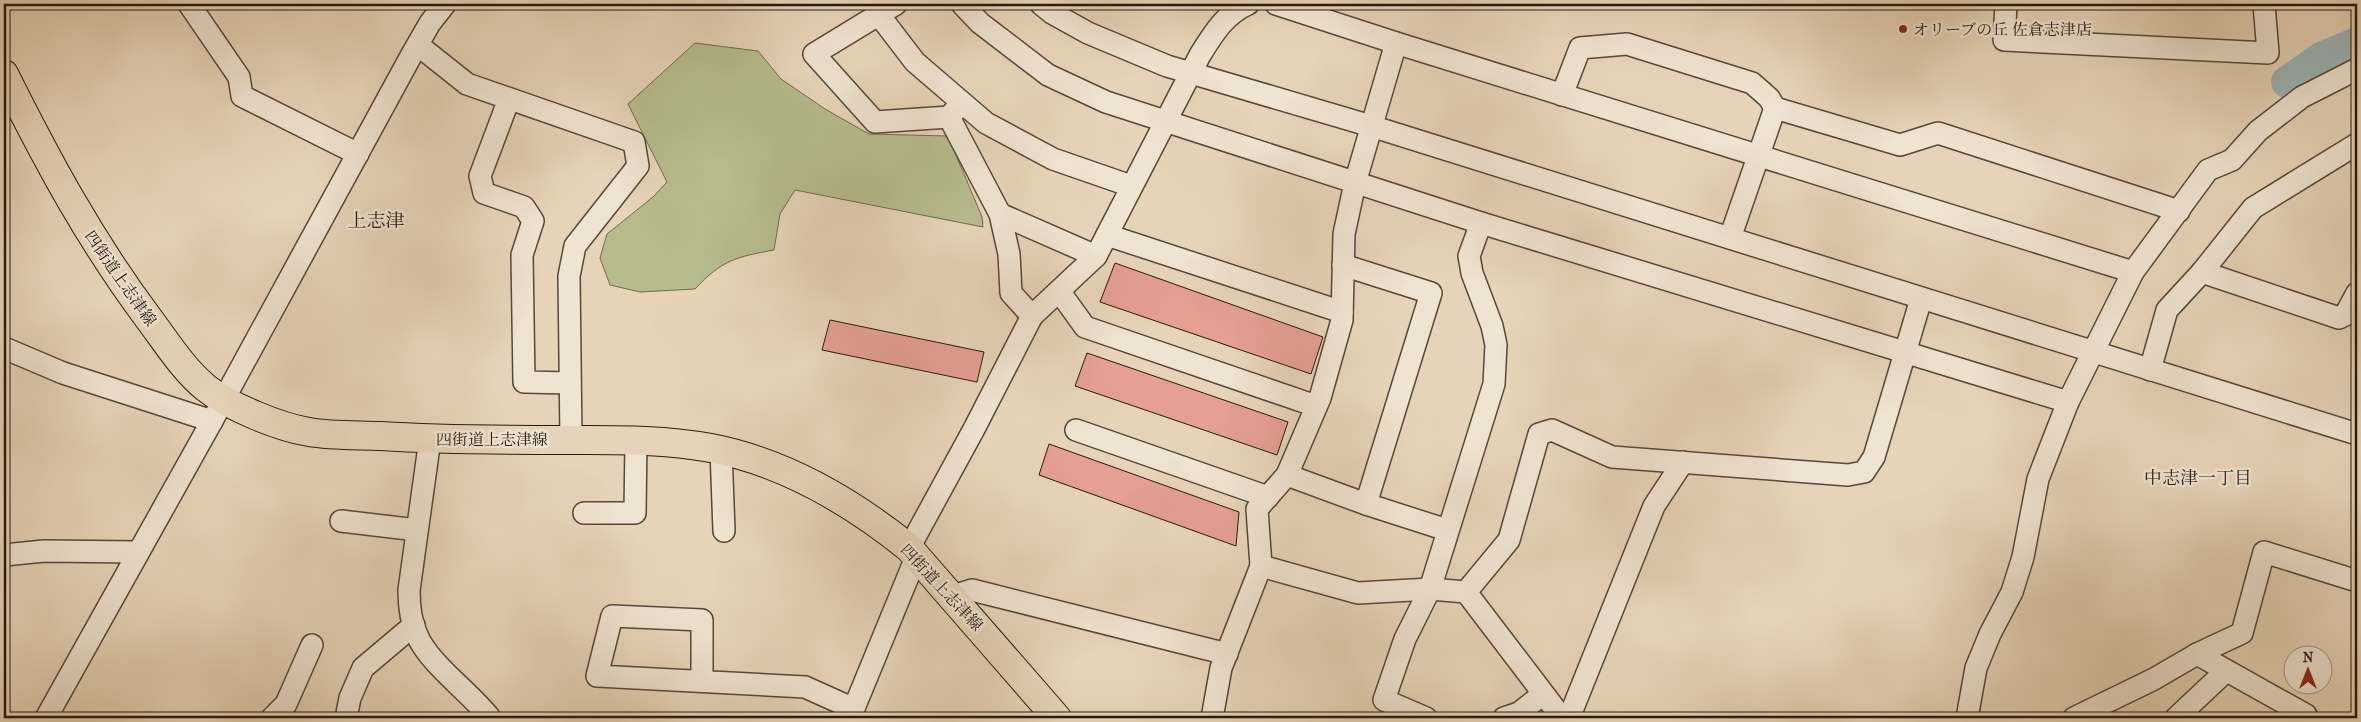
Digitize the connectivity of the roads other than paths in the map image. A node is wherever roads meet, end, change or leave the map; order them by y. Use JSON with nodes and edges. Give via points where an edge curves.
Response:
{"nodes":[{"id":1,"x":189,"y":4,"type":"edge"},
{"id":2,"x":445,"y":4,"type":"edge"},
{"id":3,"x":962,"y":4,"type":"edge"},
{"id":4,"x":1041,"y":4,"type":"edge"},
{"id":5,"x":1248,"y":4,"type":"edge"},
{"id":6,"x":1276,"y":4,"type":"edge"},
{"id":7,"x":2006,"y":4,"type":"edge"},
{"id":8,"x":2264,"y":4,"type":"edge"},
{"id":9,"x":887,"y":9,"type":"edge"},
{"id":10,"x":1396,"y":43,"type":"junction"},
{"id":11,"x":418,"y":45,"type":"junction"},
{"id":12,"x":2357,"y":70,"type":"edge"},
{"id":13,"x":1191,"y":72,"type":"junction"},
{"id":14,"x":4,"y":74,"type":"edge"},
{"id":15,"x":1562,"y":95,"type":"junction"},
{"id":16,"x":509,"y":99,"type":"junction"},
{"id":17,"x":1775,"y":108,"type":"junction"},
{"id":18,"x":955,"y":110,"type":"junction"},
{"id":19,"x":1166,"y":122,"type":"junction"},
{"id":20,"x":1371,"y":126,"type":"junction"},
{"id":21,"x":2357,"y":144,"type":"edge"},
{"id":22,"x":358,"y":154,"type":"junction"},
{"id":23,"x":1758,"y":156,"type":"junction"},
{"id":24,"x":1355,"y":183,"type":"junction"},
{"id":25,"x":1130,"y":186,"type":"junction"},
{"id":26,"x":2179,"y":210,"type":"junction"},
{"id":27,"x":1000,"y":214,"type":"junction"},
{"id":28,"x":1481,"y":223,"type":"junction"},
{"id":29,"x":1107,"y":235,"type":"junction"},
{"id":30,"x":1730,"y":238,"type":"junction"},
{"id":31,"x":1096,"y":256,"type":"junction"},
{"id":32,"x":1343,"y":265,"type":"junction"},
{"id":33,"x":2133,"y":272,"type":"junction"},
{"id":34,"x":2202,"y":272,"type":"junction"},
{"id":35,"x":1059,"y":291,"type":"junction"},
{"id":36,"x":2357,"y":293,"type":"edge"},
{"id":37,"x":1921,"y":299,"type":"junction"},
{"id":38,"x":1342,"y":312,"type":"junction"},
{"id":39,"x":1032,"y":316,"type":"junction"},
{"id":40,"x":4,"y":348,"type":"edge"},
{"id":41,"x":2092,"y":352,"type":"junction"},
{"id":42,"x":1904,"y":353,"type":"junction"},
{"id":43,"x":2150,"y":370,"type":"junction"},
{"id":44,"x":570,"y":383,"type":"junction"},
{"id":45,"x":2068,"y":402,"type":"junction"},
{"id":46,"x":1316,"y":406,"type":"junction"},
{"id":47,"x":218,"y":411,"type":"junction"},
{"id":48,"x":1076,"y":430,"type":"dead end"},
{"id":49,"x":2357,"y":434,"type":"edge"},
{"id":50,"x":430,"y":439,"type":"junction"},
{"id":51,"x":570,"y":440,"type":"junction"},
{"id":52,"x":636,"y":440,"type":"junction"},
{"id":53,"x":721,"y":450,"type":"junction"},
{"id":54,"x":1683,"y":462,"type":"junction"},
{"id":55,"x":1287,"y":475,"type":"junction"},
{"id":56,"x":1268,"y":496,"type":"junction"},
{"id":57,"x":1366,"y":504,"type":"junction"},
{"id":58,"x":584,"y":513,"type":"dead end"},
{"id":59,"x":341,"y":522,"type":"dead end"},
{"id":60,"x":418,"y":530,"type":"junction"},
{"id":61,"x":1447,"y":530,"type":"junction"},
{"id":62,"x":724,"y":531,"type":"dead end"},
{"id":63,"x":138,"y":552,"type":"junction"},
{"id":64,"x":913,"y":552,"type":"junction"},
{"id":65,"x":4,"y":554,"type":"edge"},
{"id":66,"x":1262,"y":566,"type":"junction"},
{"id":67,"x":2357,"y":581,"type":"edge"},
{"id":68,"x":1430,"y":590,"type":"junction"},
{"id":69,"x":1466,"y":592,"type":"junction"},
{"id":70,"x":953,"y":596,"type":"junction"},
{"id":71,"x":414,"y":625,"type":"junction"},
{"id":72,"x":312,"y":645,"type":"dead end"},
{"id":73,"x":1227,"y":654,"type":"junction"},
{"id":74,"x":2196,"y":654,"type":"junction"},
{"id":75,"x":2226,"y":671,"type":"junction"},
{"id":76,"x":702,"y":680,"type":"junction"},
{"id":77,"x":1543,"y":694,"type":"junction"},
{"id":78,"x":348,"y":708,"type":"edge"},
{"id":79,"x":1046,"y":713,"type":"edge"},
{"id":80,"x":852,"y":714,"type":"edge"},
{"id":81,"x":46,"y":718,"type":"edge"},
{"id":82,"x":272,"y":718,"type":"edge"},
{"id":83,"x":490,"y":718,"type":"edge"},
{"id":84,"x":1212,"y":718,"type":"edge"},
{"id":85,"x":1426,"y":718,"type":"edge"},
{"id":86,"x":1504,"y":718,"type":"edge"},
{"id":87,"x":1562,"y":718,"type":"edge"},
{"id":88,"x":1569,"y":718,"type":"edge"},
{"id":89,"x":1967,"y":718,"type":"edge"},
{"id":90,"x":2074,"y":718,"type":"edge"},
{"id":91,"x":2176,"y":718,"type":"edge"},
{"id":92,"x":2304,"y":718,"type":"edge"}],
"edges":[{"from":1,"to":22,"type":"street","via":[[239,77],[242,96]]},
{"from":2,"to":11,"type":"street"},
{"from":3,"to":19,"type":"street","via":[[1048,76],[1106,102]]},
{"from":4,"to":13,"type":"street","via":[[1088,33],[1167,66]]},
{"from":5,"to":13,"type":"street","via":[[1235,10],[1218,27]]},
{"from":6,"to":10,"type":"street"},
{"from":7,"to":8,"type":"street","via":[[2004,40],[2268,53]]},
{"from":9,"to":18,"type":"street","via":[[915,62]]},
{"from":9,"to":18,"type":"street","via":[[814,54],[875,122]]},
{"from":10,"to":15,"type":"street"},
{"from":10,"to":20,"type":"street"},
{"from":11,"to":16,"type":"street","via":[[466,84]]},
{"from":11,"to":22,"type":"street"},
{"from":12,"to":26,"type":"street","via":[[2302,96],[2258,131],[2232,160],[2208,170]]},
{"from":13,"to":19,"type":"street"},
{"from":13,"to":20,"type":"street"},
{"from":14,"to":47,"type":"main road","name":"四街道上志津線","via":[[80,218],[119,280],[182,363],[206,388]]},
{"from":15,"to":17,"type":"street","via":[[1580,48],[1627,44],[1752,83]]},
{"from":15,"to":23,"type":"street"},
{"from":16,"to":44,"type":"street","via":[[480,176],[484,193],[524,207],[533,221],[522,255],[524,382]]},
{"from":16,"to":44,"type":"street","via":[[634,142],[638,166],[575,246],[568,276]]},
{"from":17,"to":23,"type":"street"},
{"from":17,"to":26,"type":"street","via":[[1900,145],[1938,133]]},
{"from":18,"to":25,"type":"street","via":[[1053,159]]},
{"from":18,"to":27,"type":"street"},
{"from":19,"to":24,"type":"street"},
{"from":19,"to":25,"type":"street"},
{"from":20,"to":24,"type":"street"},
{"from":20,"to":30,"type":"street"},
{"from":21,"to":34,"type":"street","via":[[2253,208]]},
{"from":22,"to":47,"type":"street"},
{"from":23,"to":30,"type":"street"},
{"from":23,"to":33,"type":"street"},
{"from":24,"to":28,"type":"street"},
{"from":24,"to":32,"type":"street","via":[[1344,234]]},
{"from":25,"to":29,"type":"street"},
{"from":26,"to":33,"type":"street"},
{"from":27,"to":31,"type":"street"},
{"from":27,"to":39,"type":"street","via":[[1009,254],[1011,293]]},
{"from":28,"to":42,"type":"street"},
{"from":28,"to":61,"type":"street","via":[[1469,256],[1492,326],[1496,345],[1495,374]]},
{"from":29,"to":31,"type":"street"},
{"from":29,"to":38,"type":"street"},
{"from":30,"to":37,"type":"street"},
{"from":31,"to":35,"type":"street"},
{"from":32,"to":38,"type":"street"},
{"from":32,"to":57,"type":"street","via":[[1431,293]]},
{"from":33,"to":41,"type":"street"},
{"from":34,"to":36,"type":"street","via":[[2339,318],[2345,315]]},
{"from":34,"to":43,"type":"street","via":[[2167,310]]},
{"from":35,"to":39,"type":"street"},
{"from":35,"to":46,"type":"street","via":[[1085,327]]},
{"from":37,"to":41,"type":"street"},
{"from":37,"to":42,"type":"street"},
{"from":38,"to":46,"type":"street"},
{"from":39,"to":64,"type":"street"},
{"from":40,"to":47,"type":"street","via":[[62,373]]},
{"from":41,"to":43,"type":"street"},
{"from":41,"to":45,"type":"street"},
{"from":42,"to":45,"type":"street"},
{"from":42,"to":54,"type":"street","via":[[1874,457],[1864,472],[1848,476]]},
{"from":43,"to":49,"type":"street"},
{"from":44,"to":51,"type":"street"},
{"from":45,"to":89,"type":"street","via":[[2038,479],[2023,557],[2012,592],[1976,668]]},
{"from":46,"to":55,"type":"street"},
{"from":47,"to":50,"type":"main road","name":"四街道上志津線","via":[[268,419],[308,432]]},
{"from":47,"to":63,"type":"street"},
{"from":48,"to":56,"type":"street"},
{"from":50,"to":51,"type":"main road","name":"四街道上志津線"},
{"from":50,"to":60,"type":"street"},
{"from":51,"to":52,"type":"main road","name":"四街道上志津線"},
{"from":52,"to":53,"type":"main road","name":"四街道上志津線"},
{"from":52,"to":58,"type":"street","via":[[634,513]]},
{"from":53,"to":62,"type":"street"},
{"from":53,"to":64,"type":"main road","name":"四街道上志津線","via":[[813,484],[885,529]]},
{"from":54,"to":69,"type":"street","via":[[1612,457],[1552,430],[1539,434],[1509,540]]},
{"from":54,"to":88,"type":"street","via":[[1654,506]]},
{"from":55,"to":56,"type":"street"},
{"from":55,"to":57,"type":"street"},
{"from":56,"to":66,"type":"street","via":[[1257,509]]},
{"from":57,"to":61,"type":"street"},
{"from":59,"to":60,"type":"street"},
{"from":60,"to":71,"type":"street","via":[[409,590],[409,611]]},
{"from":61,"to":68,"type":"street"},
{"from":63,"to":65,"type":"street"},
{"from":63,"to":81,"type":"street"},
{"from":64,"to":70,"type":"main road","name":"四街道上志津線"},
{"from":64,"to":80,"type":"street"},
{"from":66,"to":68,"type":"street","via":[[1358,593]]},
{"from":66,"to":73,"type":"street"},
{"from":67,"to":74,"type":"street","via":[[2264,552],[2242,633]]},
{"from":68,"to":69,"type":"street"},
{"from":68,"to":85,"type":"street","via":[[1405,639],[1384,700]]},
{"from":69,"to":77,"type":"street"},
{"from":70,"to":73,"type":"street","via":[[972,590]]},
{"from":70,"to":79,"type":"main road","name":"四街道上志津線"},
{"from":71,"to":78,"type":"street","via":[[363,668]]},
{"from":71,"to":83,"type":"street","via":[[417,636],[432,656]]},
{"from":72,"to":82,"type":"street","via":[[286,704]]},
{"from":73,"to":84,"type":"street","via":[[1221,668]]},
{"from":74,"to":75,"type":"street"},
{"from":74,"to":90,"type":"street","via":[[2154,679]]},
{"from":75,"to":91,"type":"street"},
{"from":75,"to":92,"type":"street","via":[[2306,715]]},
{"from":76,"to":76,"type":"street","via":[[597,676],[612,616],[702,620]]},
{"from":76,"to":80,"type":"street","via":[[805,687]]},
{"from":77,"to":86,"type":"street","via":[[1519,713]]},
{"from":77,"to":87,"type":"street"}]}
